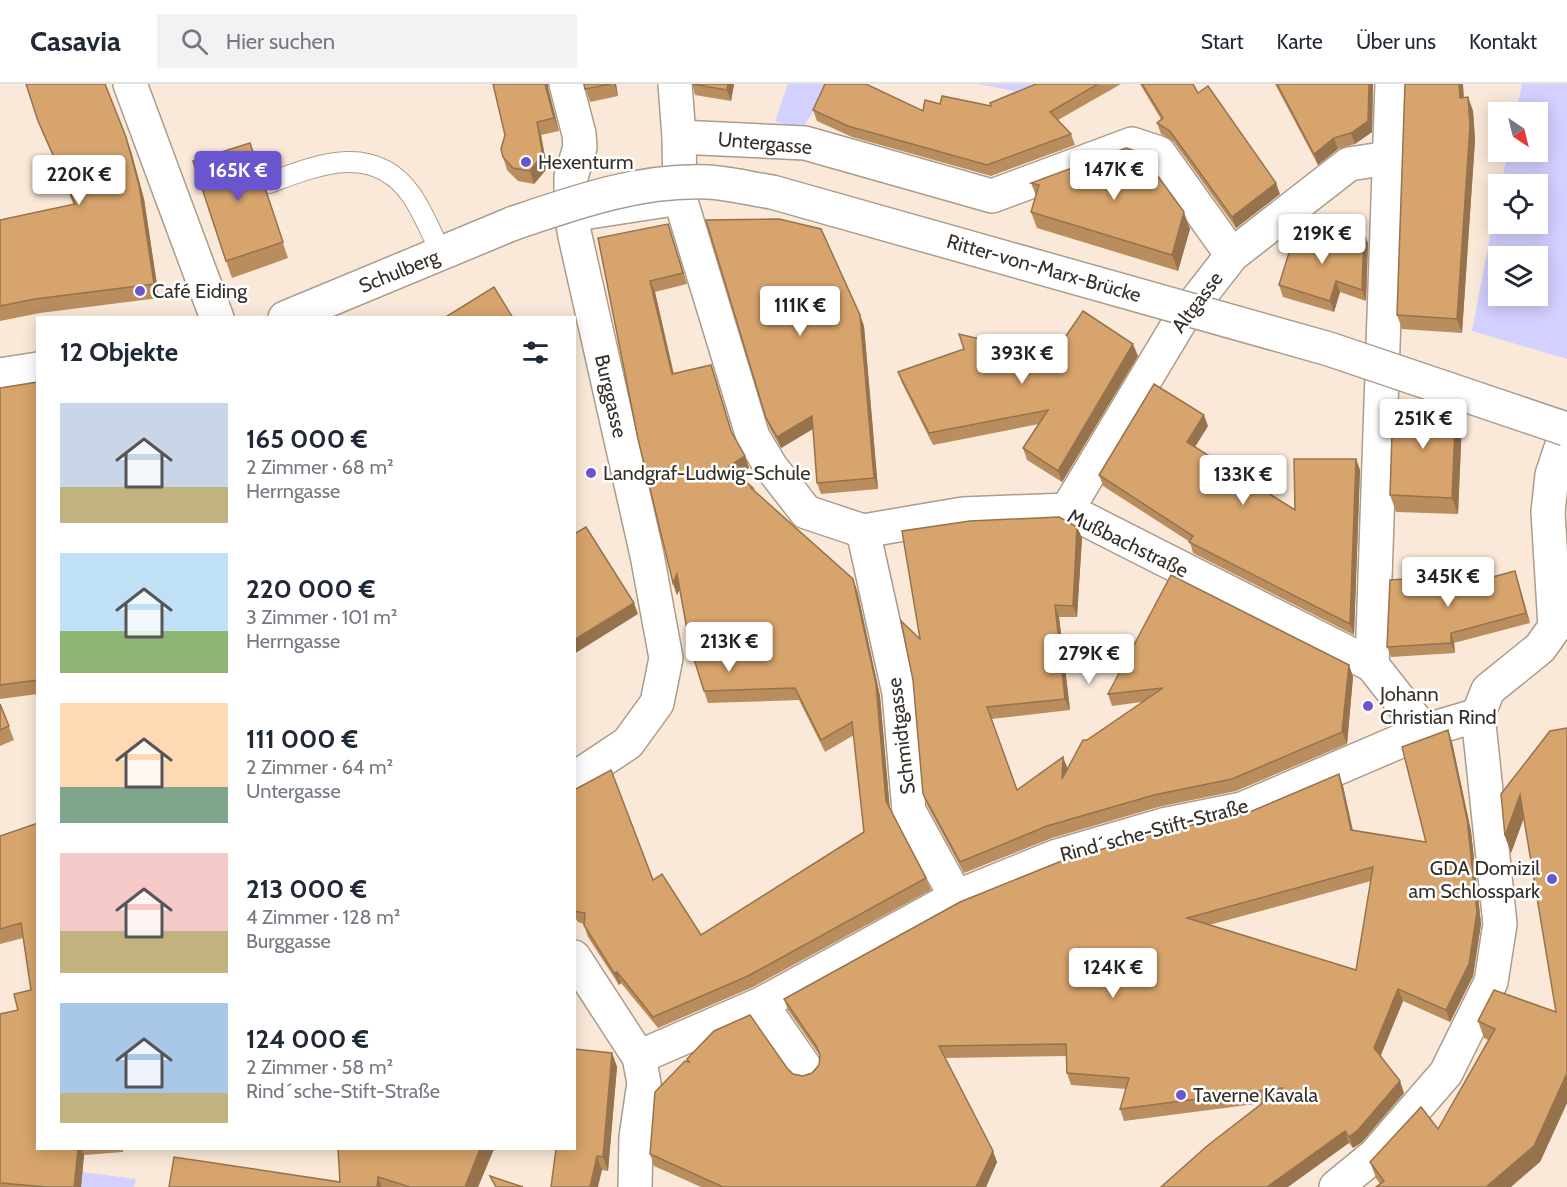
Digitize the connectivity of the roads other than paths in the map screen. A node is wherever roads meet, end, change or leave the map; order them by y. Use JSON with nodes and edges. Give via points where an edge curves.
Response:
{"nodes":[{"id":1,"x":130,"y":84,"type":"edge"},
{"id":2,"x":566,"y":84,"type":"edge"},
{"id":3,"x":675,"y":84,"type":"edge"},
{"id":4,"x":1392,"y":84,"type":"edge"},
{"id":5,"x":679,"y":137,"type":"junction"},
{"id":6,"x":1389,"y":159,"type":"junction"},
{"id":7,"x":269,"y":183,"type":"dead end"},
{"id":8,"x":680,"y":198,"type":"junction"},
{"id":9,"x":572,"y":214,"type":"junction"},
{"id":10,"x":513,"y":223,"type":"joint"},
{"id":11,"x":442,"y":254,"type":"junction"},
{"id":12,"x":1232,"y":255,"type":"junction"},
{"id":13,"x":216,"y":316,"type":"edge"},
{"id":14,"x":290,"y":316,"type":"edge"},
{"id":15,"x":36,"y":369,"type":"edge"},
{"id":16,"x":0,"y":375,"type":"edge"},
{"id":17,"x":1567,"y":430,"type":"edge"},
{"id":18,"x":1067,"y":510,"type":"junction"},
{"id":19,"x":863,"y":531,"type":"junction"},
{"id":20,"x":1372,"y":665,"type":"junction"},
{"id":21,"x":1479,"y":715,"type":"junction"},
{"id":22,"x":1424,"y":731,"type":"junction"},
{"id":23,"x":576,"y":778,"type":"edge"},
{"id":24,"x":956,"y":897,"type":"junction"},
{"id":25,"x":576,"y":960,"type":"edge"},
{"id":26,"x":761,"y":1004,"type":"junction"},
{"id":27,"x":639,"y":1057,"type":"junction"},
{"id":28,"x":806,"y":1069,"type":"dead end"},
{"id":29,"x":635,"y":1187,"type":"edge"},
{"id":30,"x":1336,"y":1187,"type":"edge"}],
"edges":[{"from":1,"to":13,"type":"street"},
{"from":2,"to":9,"type":"street","name":"Burggasse","via":[[580,147],[572,177]]},
{"from":3,"to":5,"type":"street"},
{"from":4,"to":6,"type":"street"},
{"from":5,"to":8,"type":"street"},
{"from":5,"to":12,"type":"street","name":"Untergasse","via":[[805,143],[992,196],[1132,144],[1160,153]]},
{"from":6,"to":12,"type":"street","name":"Altgasse","via":[[1349,164]]},
{"from":6,"to":20,"type":"street"},
{"from":7,"to":11,"type":"lane","via":[[330,164],[361,160],[385,170],[411,196]]},
{"from":8,"to":9,"type":"street"},
{"from":8,"to":19,"type":"street","name":"Mußbachstraße","via":[[753,437],[806,512]]},
{"from":9,"to":23,"type":"street","name":"Burggasse","via":[[666,658],[657,703],[628,743]]},
{"from":10,"to":11,"type":"street","name":"Schulberg"},
{"from":10,"to":17,"type":"street","name":"Ritter-von-Marx-Brücke","bridge":true,"via":[[585,199],[644,186],[707,182],[772,192],[1329,350]]},
{"from":11,"to":14,"type":"street","name":"Schulberg"},
{"from":12,"to":18,"type":"street","name":"Altgasse","via":[[1179,323]]},
{"from":15,"to":16,"type":"street"},
{"from":17,"to":21,"type":"street","via":[[1552,475],[1548,512],[1555,627],[1540,648],[1488,690]]},
{"from":18,"to":19,"type":"street","name":"Mußbachstraße","via":[[963,514]]},
{"from":18,"to":20,"type":"street","name":"Mußbachstraße"},
{"from":19,"to":24,"type":"street","name":"Schmidtgasse","via":[[899,693],[909,811]]},
{"from":20,"to":22,"type":"street","name":"Mußbachstraße"},
{"from":21,"to":22,"type":"street","name":"Rind´sche-Stift-Straße"},
{"from":21,"to":30,"type":"street","via":[[1500,924],[1491,982],[1446,1073],[1375,1155]]},
{"from":22,"to":24,"type":"street","name":"Rind´sche-Stift-Straße","via":[[1242,809],[1163,825],[1057,856]]},
{"from":24,"to":26,"type":"street","name":"Rind´sche-Stift-Straße"},
{"from":25,"to":27,"type":"street"},
{"from":26,"to":27,"type":"street","name":"Rind´sche-Stift-Straße"},
{"from":26,"to":28,"type":"street"},
{"from":27,"to":29,"type":"street","via":[[644,1083],[636,1137]]}]}
